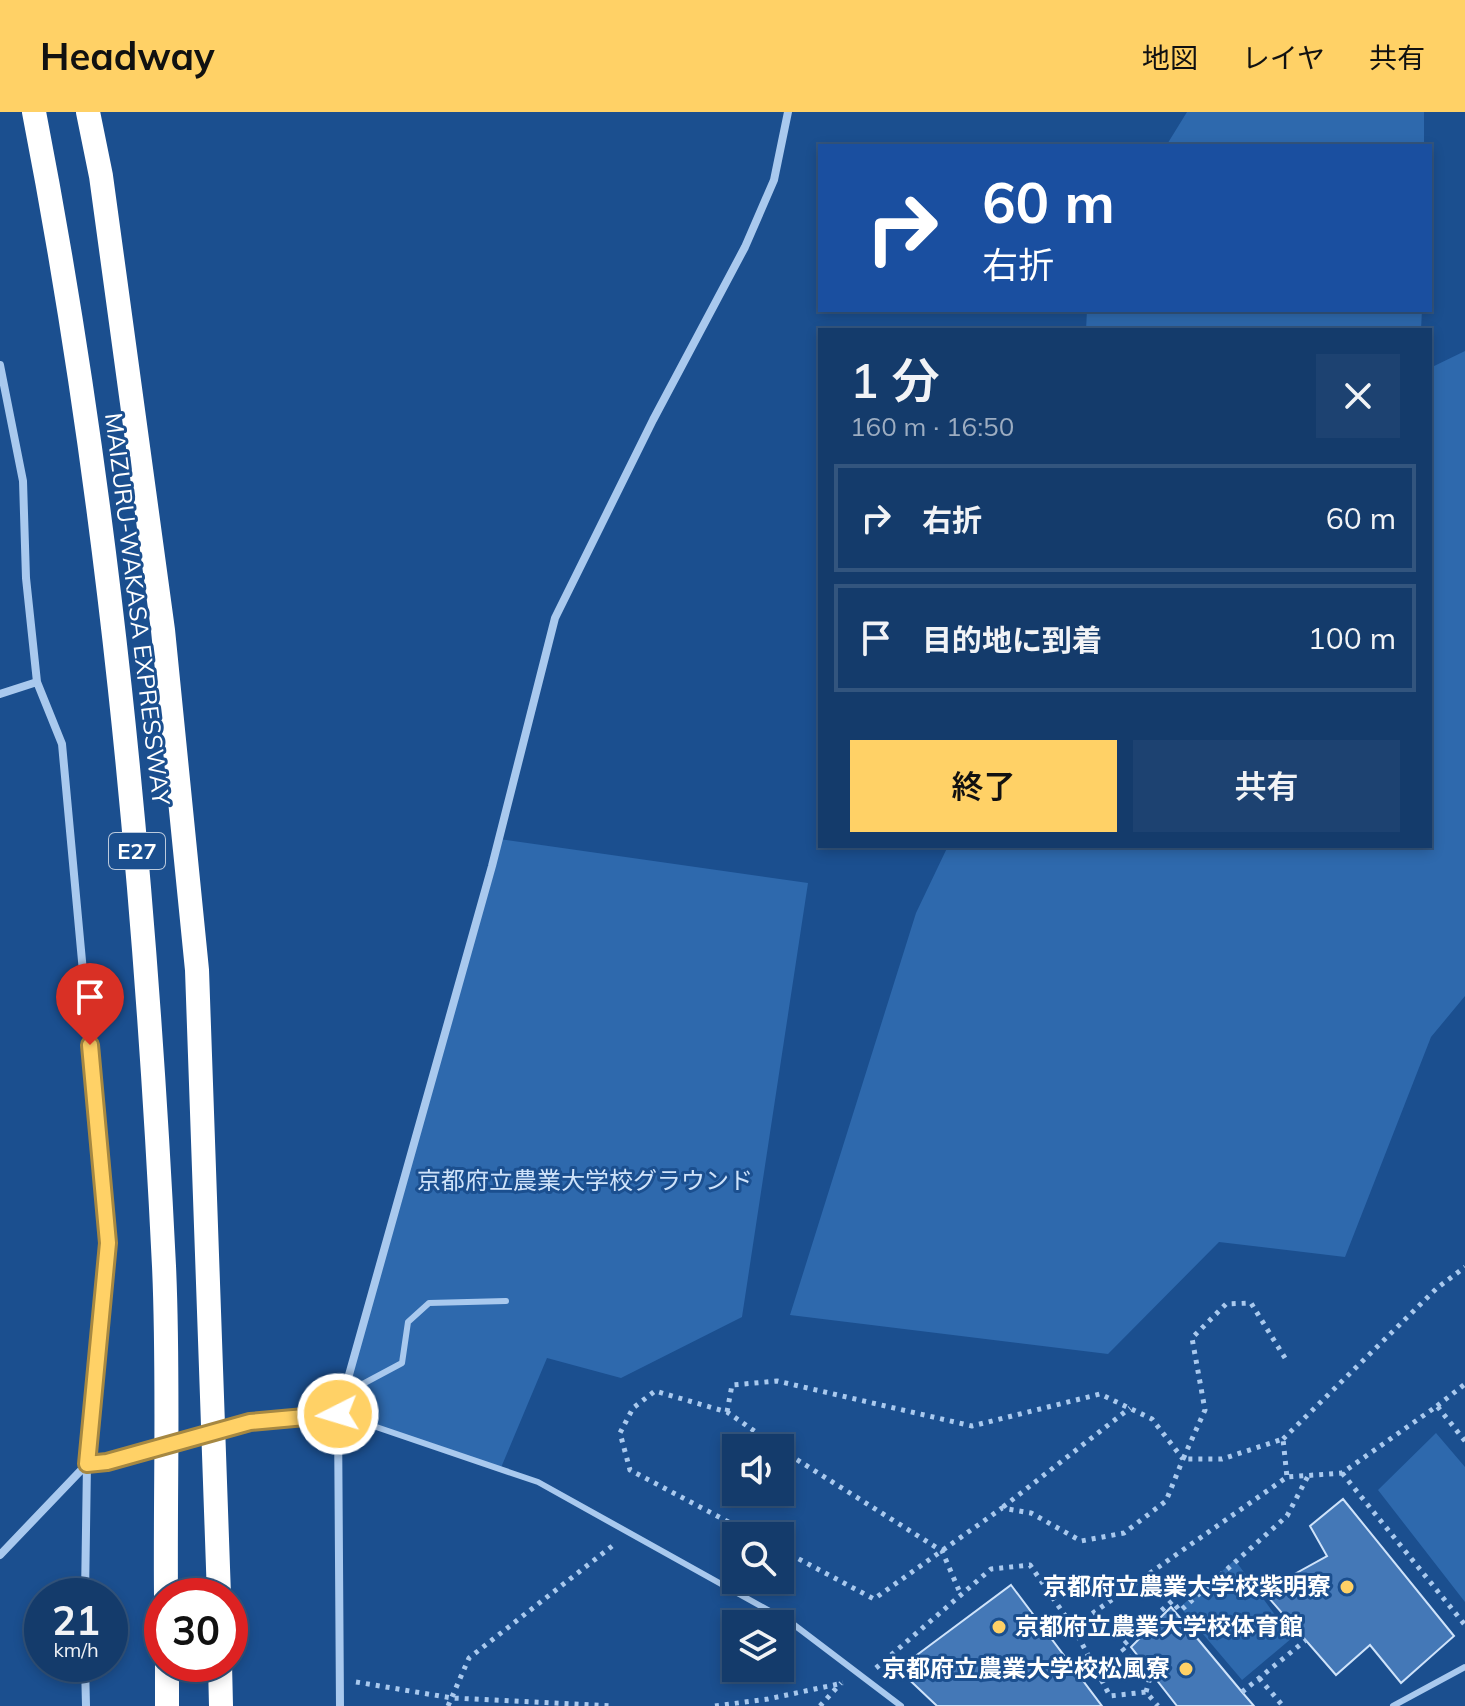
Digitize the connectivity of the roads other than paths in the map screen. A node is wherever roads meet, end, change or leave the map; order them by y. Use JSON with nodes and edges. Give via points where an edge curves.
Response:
{"nodes":[{"id":1,"x":34,"y":112,"type":"edge"},
{"id":2,"x":88,"y":112,"type":"edge"},
{"id":3,"x":788,"y":112,"type":"edge"},
{"id":4,"x":0,"y":365,"type":"edge"},
{"id":5,"x":37,"y":682,"type":"junction"},
{"id":6,"x":0,"y":694,"type":"edge"},
{"id":7,"x":506,"y":1301,"type":"dead end"},
{"id":8,"x":344,"y":1394,"type":"junction"},
{"id":9,"x":338,"y":1414,"type":"junction"},
{"id":10,"x":87,"y":1464,"type":"junction"},
{"id":11,"x":0,"y":1555,"type":"edge"},
{"id":12,"x":85,"y":1578,"type":"edge"},
{"id":13,"x":166,"y":1578,"type":"edge"},
{"id":14,"x":218,"y":1578,"type":"edge"},
{"id":15,"x":1465,"y":1667,"type":"edge"},
{"id":16,"x":85,"y":1682,"type":"edge"},
{"id":17,"x":167,"y":1682,"type":"edge"},
{"id":18,"x":220,"y":1682,"type":"edge"},
{"id":19,"x":86,"y":1706,"type":"edge"},
{"id":20,"x":167,"y":1706,"type":"edge"},
{"id":21,"x":221,"y":1706,"type":"edge"},
{"id":22,"x":340,"y":1706,"type":"edge"},
{"id":23,"x":901,"y":1706,"type":"edge"},
{"id":24,"x":1393,"y":1706,"type":"edge"}],
"edges":[{"from":1,"to":13,"type":"highway","name":"MAIZURU-WAKASA EXPRESSWAY","number":"E27","via":[[70,295],[134,799],[164,1269]]},
{"from":2,"to":14,"type":"highway","name":"MAIZURU-WAKASA EXPRESSWAY","number":"E27","via":[[163,630],[197,970]]},
{"from":3,"to":8,"type":"street","via":[[774,180],[745,247],[555,618],[492,866]]},
{"from":4,"to":5,"type":"street","via":[[23,481]]},
{"from":5,"to":6,"type":"street"},
{"from":5,"to":10,"type":"street","via":[[62,744],[108,1243]]},
{"from":7,"to":8,"type":"lane","via":[[429,1303],[408,1322],[402,1363]]},
{"from":8,"to":9,"type":"street"},
{"from":9,"to":10,"type":"street","bridge":true,"via":[[250,1422]]},
{"from":9,"to":22,"type":"street"},
{"from":9,"to":23,"type":"lane","via":[[538,1482],[793,1624]]},
{"from":10,"to":11,"type":"street"},
{"from":10,"to":12,"type":"street"},
{"from":15,"to":24,"type":"lane"},
{"from":16,"to":19,"type":"street"},
{"from":17,"to":20,"type":"highway"},
{"from":18,"to":21,"type":"highway"}]}
